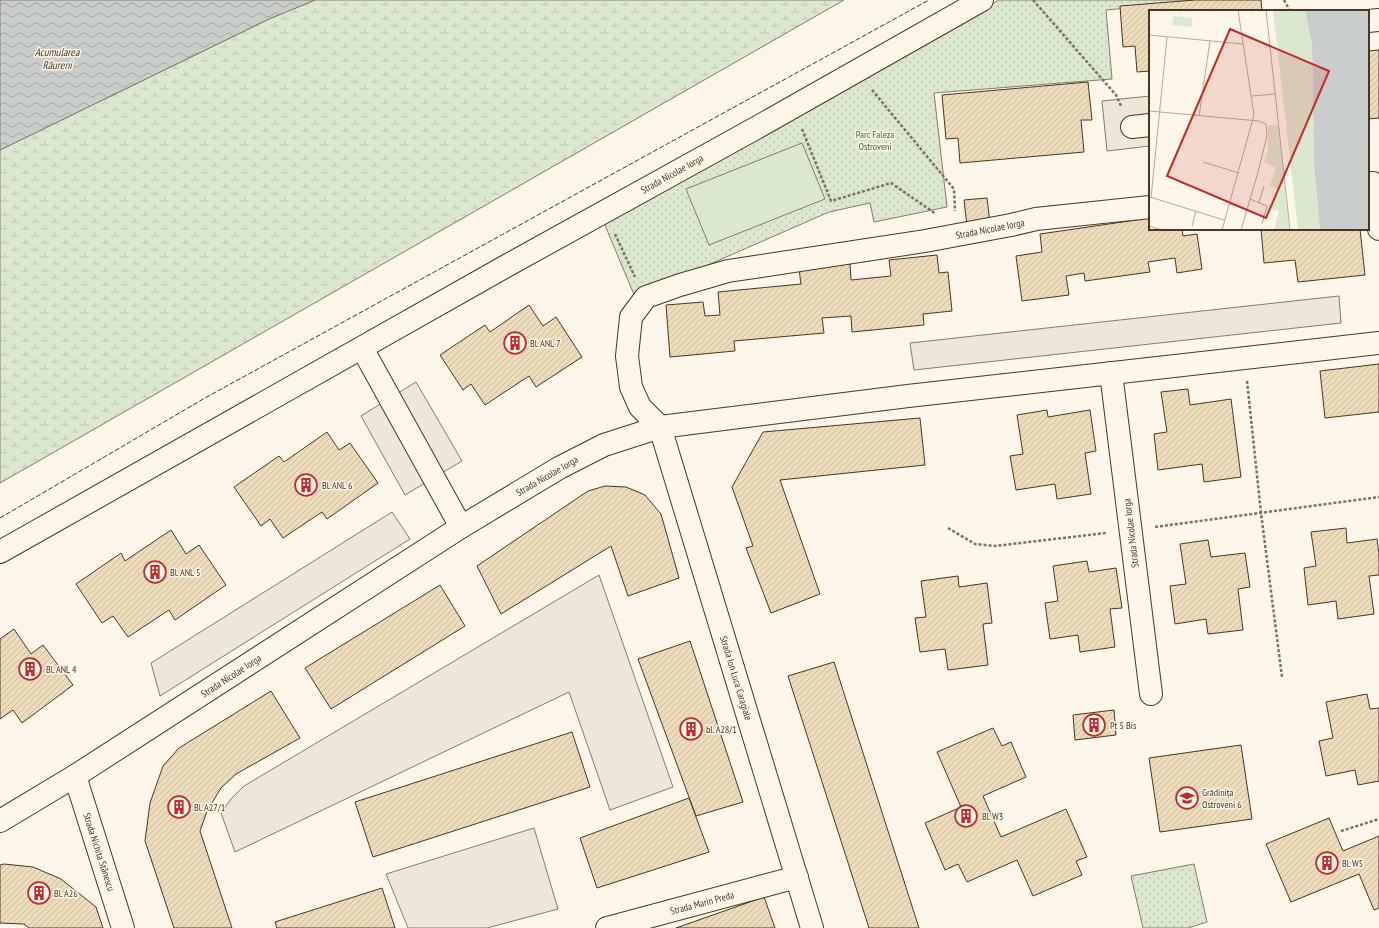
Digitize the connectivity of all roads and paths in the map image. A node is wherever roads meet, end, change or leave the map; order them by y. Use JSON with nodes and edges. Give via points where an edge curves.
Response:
{"nodes":[{"id":1,"x":982,"y":0,"type":"edge"},
{"id":2,"x":1034,"y":0,"type":"edge"},
{"id":3,"x":1284,"y":0,"type":"edge"},
{"id":4,"x":1289,"y":10,"type":"edge"},
{"id":5,"x":1379,"y":20,"type":"edge"},
{"id":6,"x":1369,"y":21,"type":"edge"},
{"id":7,"x":856,"y":71,"type":"junction"},
{"id":8,"x":793,"y":107,"type":"junction"},
{"id":9,"x":1141,"y":126,"type":"edge"},
{"id":10,"x":1373,"y":183,"type":"edge"},
{"id":11,"x":1149,"y":207,"type":"edge"},
{"id":12,"x":604,"y":212,"type":"junction"},
{"id":13,"x":948,"y":229,"type":"junction"},
{"id":14,"x":1379,"y":229,"type":"edge"},
{"id":15,"x":637,"y":282,"type":"dead end"},
{"id":16,"x":1379,"y":343,"type":"edge"},
{"id":17,"x":362,"y":348,"type":"junction"},
{"id":18,"x":1245,"y":358,"type":"junction"},
{"id":19,"x":1111,"y":373,"type":"junction"},
{"id":20,"x":660,"y":427,"type":"junction"},
{"id":21,"x":1379,"y":498,"type":"edge"},
{"id":22,"x":1261,"y":514,"type":"junction"},
{"id":23,"x":461,"y":527,"type":"junction"},
{"id":24,"x":948,"y":528,"type":"dead end"},
{"id":25,"x":1130,"y":530,"type":"junction"},
{"id":26,"x":0,"y":552,"type":"edge"},
{"id":27,"x":1282,"y":677,"type":"dead end"},
{"id":28,"x":1151,"y":694,"type":"dead end"},
{"id":29,"x":75,"y":776,"type":"junction"},
{"id":30,"x":1379,"y":819,"type":"edge"},
{"id":31,"x":0,"y":821,"type":"edge"},
{"id":32,"x":1341,"y":831,"type":"dead end"},
{"id":33,"x":797,"y":878,"type":"junction"},
{"id":34,"x":123,"y":928,"type":"edge"},
{"id":35,"x":607,"y":928,"type":"edge"},
{"id":36,"x":812,"y":928,"type":"edge"}],
"edges":[{"from":1,"to":7,"type":"street","name":"Strada Nicolae Iorga"},
{"from":2,"to":9,"type":"path"},
{"from":3,"to":4,"type":"path"},
{"from":5,"to":6,"type":"street"},
{"from":7,"to":8,"type":"street","name":"Strada Nicolae Iorga"},
{"from":7,"to":13,"type":"path","via":[[954,189],[955,218]]},
{"from":8,"to":12,"type":"street","name":"Strada Nicolae Iorga"},
{"from":8,"to":13,"type":"path","via":[[831,201],[891,184]]},
{"from":10,"to":14,"type":"street"},
{"from":11,"to":13,"type":"street","name":"Strada Nicolae Iorga","via":[[1036,219],[1011,225]]},
{"from":12,"to":15,"type":"path"},
{"from":12,"to":17,"type":"street","name":"Strada Nicolae Iorga"},
{"from":13,"to":20,"type":"street","name":"Strada Nicolae Iorga","via":[[728,271],[680,284],[646,297],[632,317],[627,356],[631,387],[640,407]]},
{"from":16,"to":18,"type":"street","name":"Strada Nicolae Iorga"},
{"from":17,"to":23,"type":"street"},
{"from":17,"to":26,"type":"street","name":"Strada Nicolae Iorga"},
{"from":18,"to":19,"type":"street","name":"Strada Nicolae Iorga"},
{"from":18,"to":22,"type":"path"},
{"from":19,"to":20,"type":"street","name":"Strada Nicolae Iorga"},
{"from":19,"to":25,"type":"street","name":"Strada Nicolae Iorga"},
{"from":20,"to":23,"type":"street","name":"Strada Nicolae Iorga","via":[[604,445],[558,468]]},
{"from":20,"to":33,"type":"street","name":"Strada Ion Luca Caragiale"},
{"from":21,"to":22,"type":"path"},
{"from":22,"to":25,"type":"path"},
{"from":22,"to":27,"type":"path"},
{"from":23,"to":29,"type":"street","name":"Strada Nicolae Iorga"},
{"from":24,"to":25,"type":"path","via":[[975,544],[995,546]]},
{"from":25,"to":28,"type":"street","name":"Strada Nicolae Iorga"},
{"from":29,"to":31,"type":"street","name":"Strada Nicolae Iorga"},
{"from":29,"to":34,"type":"street","name":"Strada Nichita Stănescu"},
{"from":30,"to":32,"type":"path"},
{"from":33,"to":35,"type":"street","name":"Strada Marin Preda"},
{"from":33,"to":36,"type":"street","name":"Strada Ion Luca Caragiale"}]}
